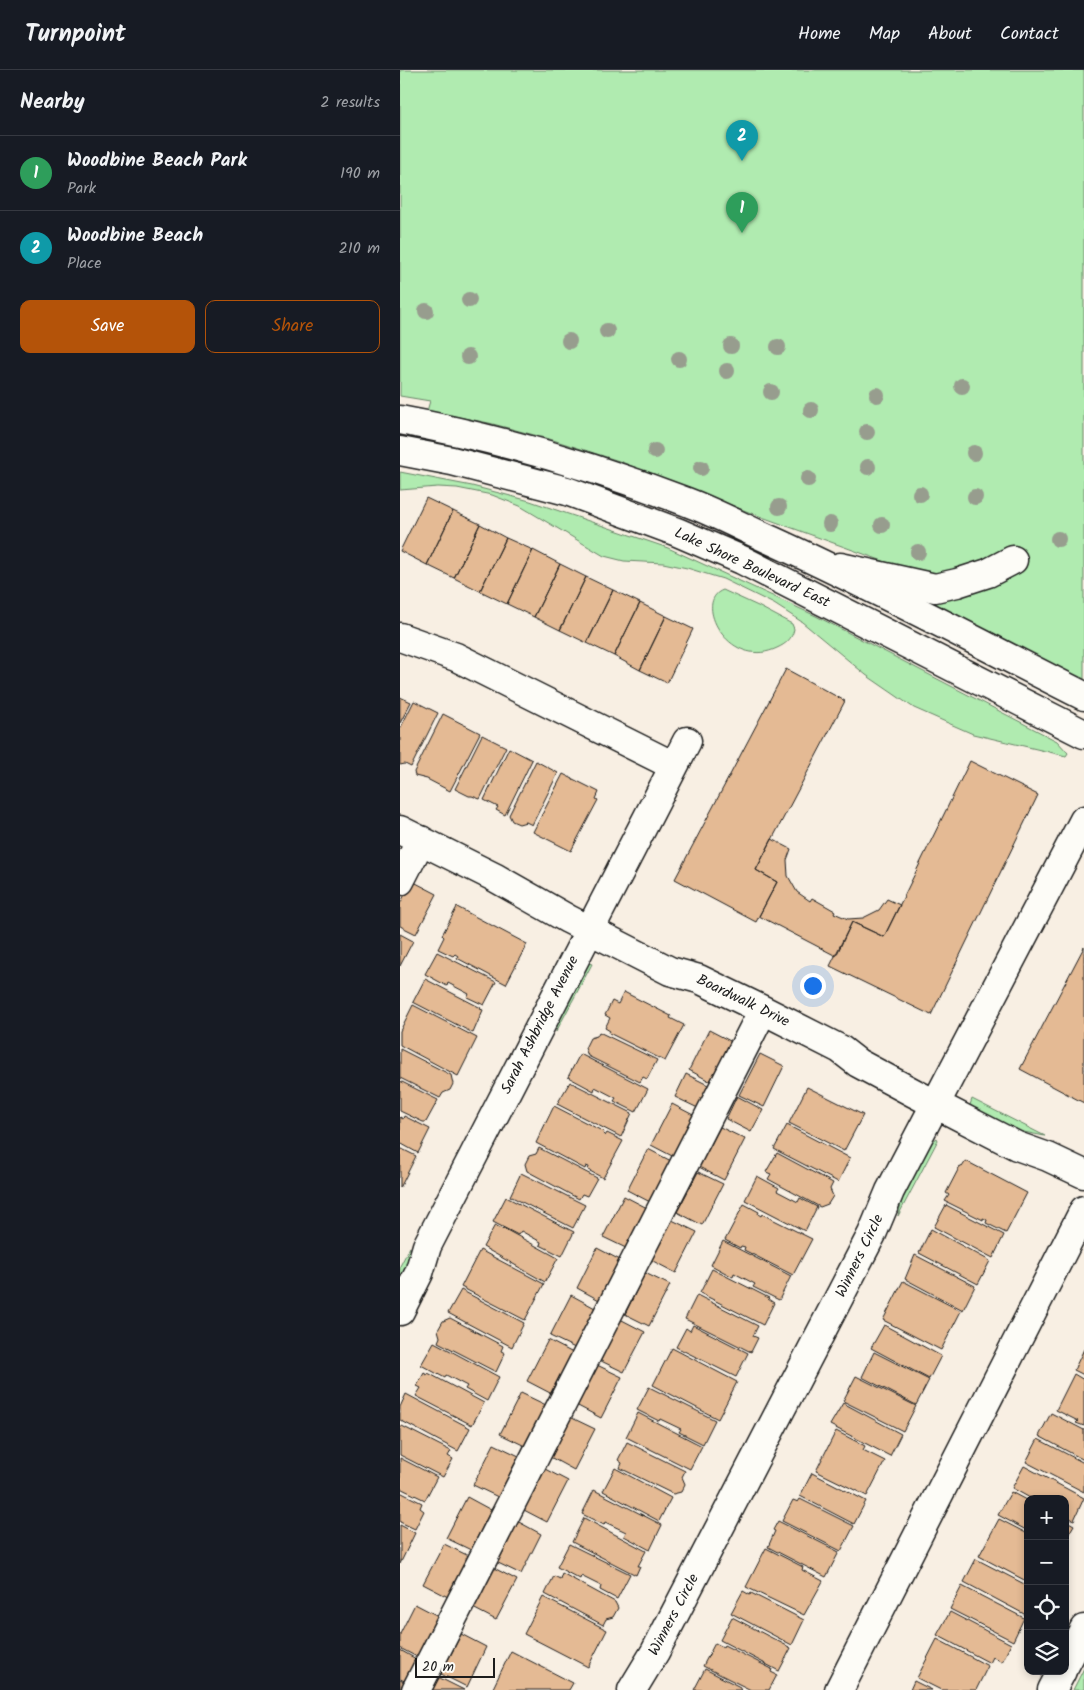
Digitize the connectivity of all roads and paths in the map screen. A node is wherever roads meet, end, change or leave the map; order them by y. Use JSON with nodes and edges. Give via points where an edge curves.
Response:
{"nodes":[{"id":1,"x":400,"y":420,"type":"edge"},
{"id":2,"x":400,"y":451,"type":"edge"},
{"id":3,"x":1013,"y":560,"type":"dead end"},
{"id":4,"x":821,"y":563,"type":"junction"},
{"id":5,"x":400,"y":637,"type":"edge"},
{"id":6,"x":1084,"y":696,"type":"edge"},
{"id":7,"x":1084,"y":734,"type":"edge"},
{"id":8,"x":687,"y":741,"type":"dead end"},
{"id":9,"x":674,"y":766,"type":"junction"},
{"id":10,"x":1084,"y":820,"type":"edge"},
{"id":11,"x":411,"y":835,"type":"edge"},
{"id":12,"x":400,"y":881,"type":"edge"},
{"id":13,"x":589,"y":930,"type":"junction"},
{"id":14,"x":763,"y":1010,"type":"junction"},
{"id":15,"x":935,"y":1104,"type":"junction"},
{"id":16,"x":1084,"y":1174,"type":"edge"},
{"id":17,"x":1084,"y":1210,"type":"edge"},
{"id":18,"x":400,"y":1311,"type":"edge"},
{"id":19,"x":1084,"y":1629,"type":"edge"},
{"id":20,"x":1069,"y":1657,"type":"edge"},
{"id":21,"x":1060,"y":1675,"type":"edge"},
{"id":22,"x":416,"y":1690,"type":"edge"},
{"id":23,"x":632,"y":1690,"type":"edge"},
{"id":24,"x":839,"y":1690,"type":"edge"},
{"id":25,"x":1052,"y":1690,"type":"edge"}],
"edges":[{"from":1,"to":4,"type":"main road","via":[[517,445],[587,466],[689,503]]},
{"from":2,"to":7,"type":"main road","name":"Lake Shore Boulevard East","via":[[567,491],[677,532],[751,564]]},
{"from":3,"to":4,"type":"main road","via":[[988,573],[935,588]]},
{"from":4,"to":6,"type":"main road"},
{"from":5,"to":9,"type":"main road","via":[[456,658]]},
{"from":8,"to":9,"type":"main road","name":"Sarah Ashbridge Avenue"},
{"from":9,"to":13,"type":"main road","name":"Sarah Ashbridge Avenue"},
{"from":10,"to":15,"type":"main road","name":"Winners Circle"},
{"from":11,"to":12,"type":"main road"},
{"from":11,"to":13,"type":"main road","name":"Boardwalk Drive"},
{"from":13,"to":14,"type":"main road","name":"Boardwalk Drive","via":[[670,971],[699,979]]},
{"from":13,"to":18,"type":"main road","name":"Sarah Ashbridge Avenue","via":[[427,1246],[419,1273]]},
{"from":14,"to":15,"type":"main road","name":"Boardwalk Drive","via":[[840,1049],[858,1063]]},
{"from":14,"to":22,"type":"main road"},
{"from":15,"to":16,"type":"main road","name":"Boardwalk Drive","via":[[1017,1146]]},
{"from":15,"to":23,"type":"main road","name":"Winners Circle","via":[[863,1252],[655,1652]]},
{"from":17,"to":24,"type":"main road"},
{"from":19,"to":20,"type":"main road"},
{"from":21,"to":25,"type":"main road"}]}
